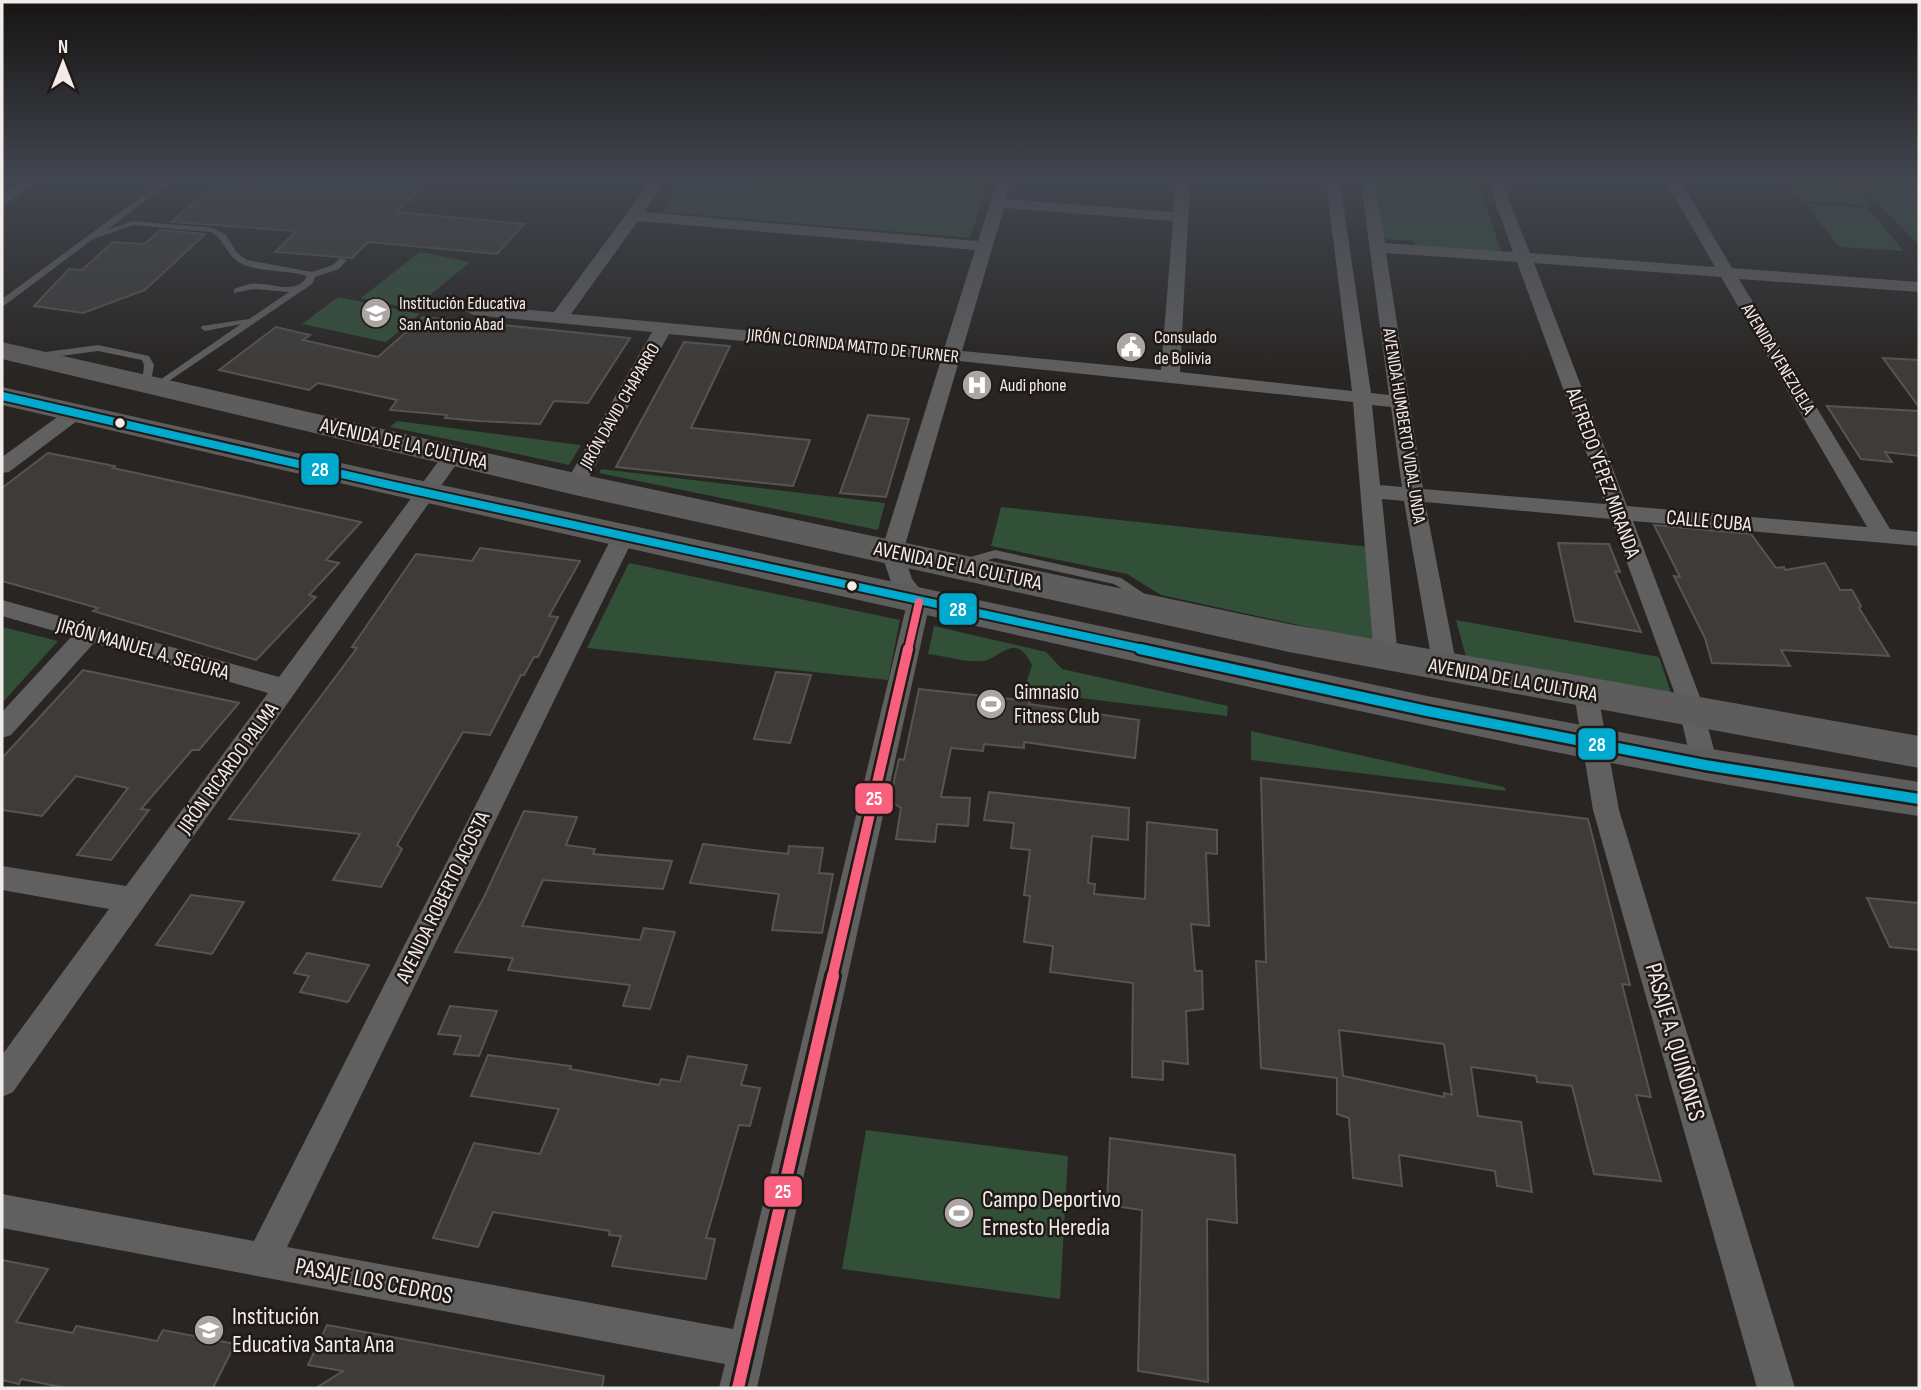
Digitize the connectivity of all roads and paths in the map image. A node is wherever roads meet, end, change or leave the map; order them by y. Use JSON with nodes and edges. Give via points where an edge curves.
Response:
{"nodes":[{"id":1,"x":985,"y":246,"type":"edge"},
{"id":2,"x":79,"y":247,"type":"edge"},
{"id":3,"x":231,"y":247,"type":"edge"},
{"id":4,"x":611,"y":247,"type":"edge"},
{"id":5,"x":1179,"y":247,"type":"edge"},
{"id":6,"x":1342,"y":247,"type":"edge"},
{"id":7,"x":1377,"y":247,"type":"joint"},
{"id":8,"x":1520,"y":247,"type":"edge"},
{"id":9,"x":1711,"y":247,"type":"edge"},
{"id":10,"x":343,"y":260,"type":"dead end"},
{"id":11,"x":1525,"y":260,"type":"junction"},
{"id":12,"x":1727,"y":274,"type":"junction"},
{"id":13,"x":312,"y":275,"type":"junction"},
{"id":14,"x":1919,"y":287,"type":"edge"},
{"id":15,"x":297,"y":290,"type":"junction"},
{"id":16,"x":237,"y":291,"type":"dead end"},
{"id":17,"x":2,"y":303,"type":"edge"},
{"id":18,"x":474,"y":310,"type":"dead end"},
{"id":19,"x":559,"y":318,"type":"junction"},
{"id":20,"x":252,"y":321,"type":"junction"},
{"id":21,"x":664,"y":327,"type":"junction"},
{"id":22,"x":205,"y":328,"type":"dead end"},
{"id":23,"x":15,"y":354,"type":"edge"},
{"id":24,"x":951,"y":356,"type":"junction"},
{"id":25,"x":1170,"y":376,"type":"junction"},
{"id":26,"x":152,"y":385,"type":"junction"},
{"id":27,"x":2,"y":396,"type":"edge"},
{"id":28,"x":1362,"y":397,"type":"junction"},
{"id":29,"x":1399,"y":402,"type":"junction"},
{"id":30,"x":74,"y":414,"type":"junction"},
{"id":31,"x":453,"y":455,"type":"junction"},
{"id":32,"x":2,"y":467,"type":"edge"},
{"id":33,"x":575,"y":484,"type":"junction"},
{"id":34,"x":1373,"y":491,"type":"junction"},
{"id":35,"x":1413,"y":494,"type":"junction"},
{"id":36,"x":417,"y":505,"type":"junction"},
{"id":37,"x":1616,"y":512,"type":"junction"},
{"id":38,"x":624,"y":535,"type":"junction"},
{"id":39,"x":1883,"y":536,"type":"junction"},
{"id":40,"x":1919,"y":539,"type":"edge"},
{"id":41,"x":892,"y":552,"type":"junction"},
{"id":42,"x":919,"y":602,"type":"junction"},
{"id":43,"x":2,"y":608,"type":"edge"},
{"id":44,"x":89,"y":633,"type":"junction"},
{"id":45,"x":1387,"y":657,"type":"junction"},
{"id":46,"x":1445,"y":668,"type":"junction"},
{"id":47,"x":285,"y":688,"type":"junction"},
{"id":48,"x":1586,"y":694,"type":"junction"},
{"id":49,"x":1692,"y":712,"type":"junction"},
{"id":50,"x":2,"y":728,"type":"edge"},
{"id":51,"x":1594,"y":744,"type":"junction"},
{"id":52,"x":1919,"y":752,"type":"edge"},
{"id":53,"x":1705,"y":765,"type":"junction"},
{"id":54,"x":1919,"y":799,"type":"edge"},
{"id":55,"x":2,"y":878,"type":"edge"},
{"id":56,"x":133,"y":900,"type":"junction"},
{"id":57,"x":2,"y":1081,"type":"edge"},
{"id":58,"x":2,"y":1211,"type":"edge"},
{"id":59,"x":263,"y":1259,"type":"junction"},
{"id":60,"x":746,"y":1350,"type":"junction"},
{"id":61,"x":738,"y":1388,"type":"edge"},
{"id":62,"x":1776,"y":1388,"type":"edge"}],
"edges":[{"from":1,"to":24,"type":"street"},
{"from":2,"to":17,"type":"lane"},
{"from":3,"to":13,"type":"lane","via":[[238,258],[251,263]]},
{"from":4,"to":19,"type":"street"},
{"from":5,"to":25,"type":"street"},
{"from":6,"to":28,"type":"street","name":"AVENIDA HUMBERTO VIDAL UNDA"},
{"from":7,"to":11,"type":"street"},
{"from":7,"to":29,"type":"street","name":"AVENIDA HUMBERTO VIDAL UNDA"},
{"from":8,"to":11,"type":"street","name":"ALFREDO YÉPEZ MIRANDA"},
{"from":9,"to":12,"type":"street","name":"AVENIDA VENEZUELA"},
{"from":10,"to":13,"type":"lane"},
{"from":11,"to":12,"type":"street"},
{"from":11,"to":37,"type":"street","name":"ALFREDO YÉPEZ MIRANDA"},
{"from":12,"to":14,"type":"street"},
{"from":12,"to":39,"type":"street","name":"AVENIDA VENEZUELA"},
{"from":13,"to":15,"type":"lane"},
{"from":15,"to":16,"type":"lane","via":[[252,286]]},
{"from":15,"to":20,"type":"lane"},
{"from":18,"to":19,"type":"street","name":"JIRÓN CLORINDA MATTO DE TURNER"},
{"from":19,"to":21,"type":"street","name":"JIRÓN CLORINDA MATTO DE TURNER"},
{"from":20,"to":22,"type":"lane"},
{"from":20,"to":26,"type":"lane"},
{"from":21,"to":24,"type":"street","name":"JIRÓN CLORINDA MATTO DE TURNER"},
{"from":21,"to":33,"type":"street","name":"JIRÓN DAVID CHAPARRO"},
{"from":23,"to":26,"type":"highway","name":"AVENIDA DE LA CULTURA"},
{"from":24,"to":25,"type":"street","name":"JIRÓN CLORINDA MATTO DE TURNER"},
{"from":24,"to":41,"type":"street"},
{"from":25,"to":28,"type":"street","name":"JIRÓN CLORINDA MATTO DE TURNER"},
{"from":26,"to":31,"type":"highway","name":"AVENIDA DE LA CULTURA"},
{"from":27,"to":30,"type":"highway","name":"AVENIDA DE LA CULTURA"},
{"from":28,"to":29,"type":"street","name":"JIRÓN CLORINDA MATTO DE TURNER"},
{"from":28,"to":34,"type":"street","name":"AVENIDA HUMBERTO VIDAL UNDA"},
{"from":29,"to":35,"type":"street","name":"AVENIDA HUMBERTO VIDAL UNDA"},
{"from":30,"to":32,"type":"street"},
{"from":30,"to":36,"type":"highway","name":"AVENIDA DE LA CULTURA"},
{"from":31,"to":33,"type":"highway","name":"AVENIDA DE LA CULTURA"},
{"from":31,"to":36,"type":"street","name":"JIRÓN RICARDO PALMA"},
{"from":33,"to":41,"type":"highway","name":"AVENIDA DE LA CULTURA"},
{"from":34,"to":35,"type":"street","name":"CALLE CUBA"},
{"from":34,"to":45,"type":"street","name":"AVENIDA HUMBERTO VIDAL UNDA"},
{"from":35,"to":37,"type":"street","name":"CALLE CUBA"},
{"from":35,"to":46,"type":"street","name":"AVENIDA HUMBERTO VIDAL UNDA"},
{"from":36,"to":38,"type":"highway","name":"AVENIDA DE LA CULTURA"},
{"from":36,"to":47,"type":"street","name":"JIRÓN RICARDO PALMA"},
{"from":37,"to":39,"type":"street","name":"CALLE CUBA"},
{"from":37,"to":49,"type":"street","name":"ALFREDO YÉPEZ MIRANDA"},
{"from":38,"to":42,"type":"highway","name":"AVENIDA DE LA CULTURA"},
{"from":38,"to":59,"type":"street","name":"AVENIDA ROBERTO ACOSTA"},
{"from":39,"to":40,"type":"street","name":"CALLE CUBA"},
{"from":41,"to":42,"type":"street","via":[[902,582]]},
{"from":41,"to":45,"type":"highway","name":"AVENIDA DE LA CULTURA"},
{"from":42,"to":51,"type":"highway","name":"AVENIDA DE LA CULTURA"},
{"from":42,"to":60,"type":"street"},
{"from":43,"to":44,"type":"street","name":"JIRÓN MANUEL A. SEGURA"},
{"from":44,"to":47,"type":"street","name":"JIRÓN MANUEL A. SEGURA"},
{"from":44,"to":50,"type":"street"},
{"from":45,"to":46,"type":"highway","name":"AVENIDA DE LA CULTURA"},
{"from":46,"to":48,"type":"highway","name":"AVENIDA DE LA CULTURA"},
{"from":47,"to":56,"type":"street","name":"JIRÓN RICARDO PALMA"},
{"from":48,"to":49,"type":"highway","name":"AVENIDA DE LA CULTURA"},
{"from":48,"to":51,"type":"street","name":"PASAJE A. QUIÑONES"},
{"from":49,"to":52,"type":"highway","name":"AVENIDA DE LA CULTURA"},
{"from":49,"to":53,"type":"street","name":"ALFREDO YÉPEZ MIRANDA"},
{"from":51,"to":53,"type":"highway","name":"AVENIDA DE LA CULTURA"},
{"from":51,"to":62,"type":"street","name":"PASAJE A. QUIÑONES","via":[[1606,810]]},
{"from":53,"to":54,"type":"highway","name":"AVENIDA DE LA CULTURA"},
{"from":55,"to":56,"type":"street"},
{"from":56,"to":57,"type":"street","name":"JIRÓN RICARDO PALMA"},
{"from":58,"to":59,"type":"street","name":"PASAJE LOS CEDROS"},
{"from":59,"to":60,"type":"street","name":"PASAJE LOS CEDROS"},
{"from":60,"to":61,"type":"street"}]}
